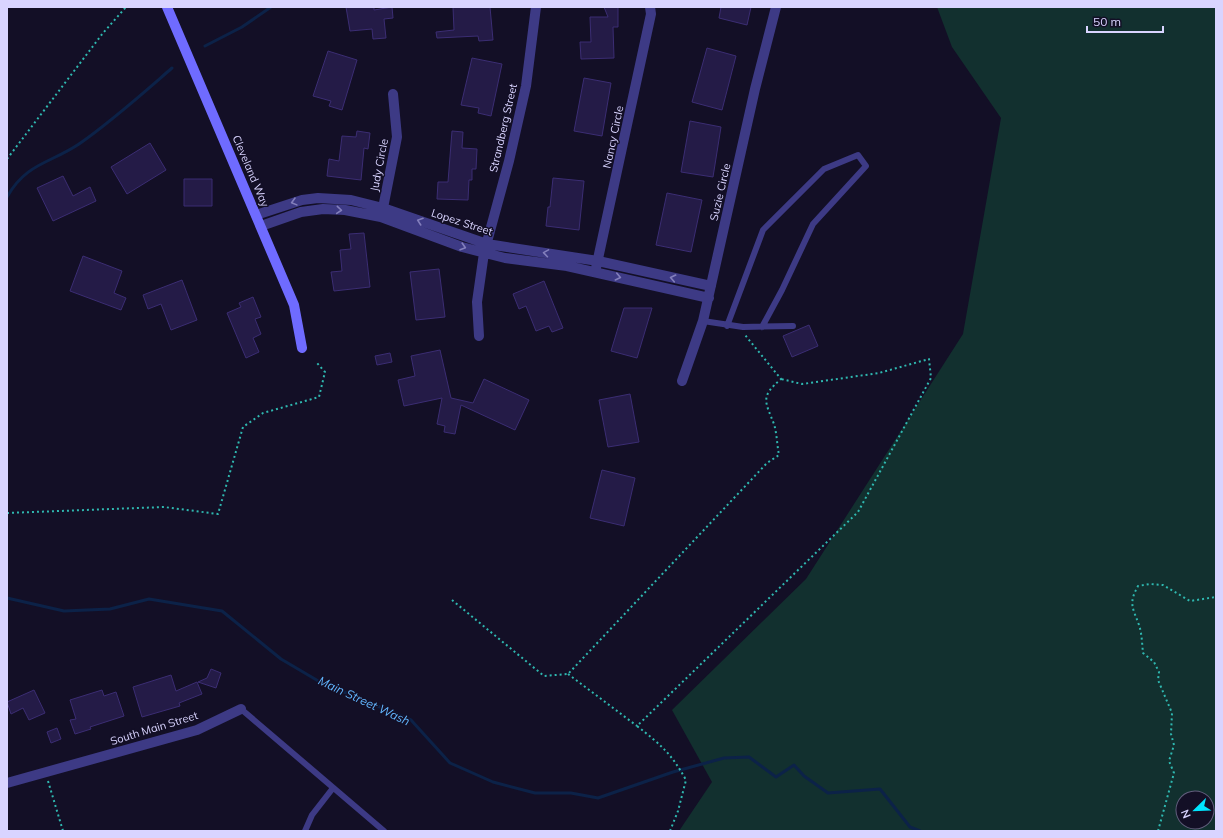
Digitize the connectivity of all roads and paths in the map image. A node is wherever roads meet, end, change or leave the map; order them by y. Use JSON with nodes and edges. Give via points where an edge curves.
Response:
{"nodes":[{"id":1,"x":126,"y":7,"type":"edge"},
{"id":2,"x":167,"y":7,"type":"edge"},
{"id":3,"x":536,"y":7,"type":"edge"},
{"id":4,"x":650,"y":7,"type":"edge"},
{"id":5,"x":776,"y":7,"type":"edge"},
{"id":6,"x":393,"y":94,"type":"dead end"},
{"id":7,"x":7,"y":160,"type":"edge"},
{"id":8,"x":382,"y":213,"type":"junction"},
{"id":9,"x":256,"y":215,"type":"junction"},
{"id":10,"x":261,"y":226,"type":"junction"},
{"id":11,"x":486,"y":248,"type":"junction"},
{"id":12,"x":598,"y":261,"type":"junction"},
{"id":13,"x":595,"y":272,"type":"junction"},
{"id":14,"x":711,"y":286,"type":"junction"},
{"id":15,"x":709,"y":298,"type":"junction"},
{"id":16,"x":704,"y":321,"type":"junction"},
{"id":17,"x":727,"y":326,"type":"junction"},
{"id":18,"x":793,"y":326,"type":"dead end"},
{"id":19,"x":737,"y":327,"type":"junction"},
{"id":20,"x":762,"y":327,"type":"junction"},
{"id":21,"x":479,"y":336,"type":"dead end"},
{"id":22,"x":302,"y":348,"type":"dead end"},
{"id":23,"x":318,"y":363,"type":"dead end"},
{"id":24,"x":781,"y":379,"type":"junction"},
{"id":25,"x":682,"y":381,"type":"dead end"},
{"id":26,"x":7,"y":513,"type":"edge"},
{"id":27,"x":1216,"y":597,"type":"edge"},
{"id":28,"x":452,"y":600,"type":"dead end"},
{"id":29,"x":568,"y":674,"type":"junction"},
{"id":30,"x":240,"y":709,"type":"joint"},
{"id":31,"x":637,"y":726,"type":"junction"},
{"id":32,"x":45,"y":773,"type":"junction"},
{"id":33,"x":7,"y":783,"type":"edge"},
{"id":34,"x":333,"y":788,"type":"junction"},
{"id":35,"x":63,"y":831,"type":"edge"},
{"id":36,"x":306,"y":831,"type":"edge"},
{"id":37,"x":384,"y":831,"type":"edge"},
{"id":38,"x":670,"y":831,"type":"edge"},
{"id":39,"x":1158,"y":831,"type":"edge"}],
"edges":[{"from":1,"to":7,"type":"path","via":[[103,33]]},
{"from":2,"to":9,"type":"street","name":"Cleveland Way"},
{"from":3,"to":11,"type":"street","name":"Strandberg Street","via":[[526,86]]},
{"from":4,"to":12,"type":"street","name":"Nancy Circle","via":[[651,14]]},
{"from":5,"to":14,"type":"street","name":"Suzie Circle"},
{"from":6,"to":8,"type":"street","name":"Judy Circle","via":[[398,137]]},
{"from":8,"to":9,"type":"street","name":"Lopez Street","one_way":true,"via":[[351,200],[318,198],[286,204]]},
{"from":10,"to":8,"type":"street","name":"Lopez Street","one_way":true,"via":[[302,212],[323,209]]},
{"from":8,"to":11,"type":"street","name":"Lopez Street","via":[[462,247]]},
{"from":9,"to":10,"type":"street","name":"Cleveland Way"},
{"from":10,"to":22,"type":"street","name":"Cleveland Way","via":[[294,305]]},
{"from":12,"to":11,"type":"street","name":"Lopez Street","one_way":true},
{"from":11,"to":13,"type":"street","name":"Lopez Street","via":[[525,261]]},
{"from":11,"to":21,"type":"street","name":"Strandberg Street","via":[[477,302]]},
{"from":12,"to":13,"type":"street","name":"Nancy Circle"},
{"from":14,"to":12,"type":"street","name":"Lopez Street","one_way":true},
{"from":13,"to":15,"type":"street","name":"Lopez Street","one_way":true},
{"from":14,"to":15,"type":"street","name":"Suzie Circle"},
{"from":15,"to":16,"type":"street","name":"Suzie Circle"},
{"from":16,"to":17,"type":"lane"},
{"from":16,"to":25,"type":"street","name":"Suzie Circle"},
{"from":17,"to":19,"type":"lane"},
{"from":17,"to":20,"type":"lane","via":[[763,230],[824,169],[858,155],[866,166],[813,224]]},
{"from":18,"to":20,"type":"lane"},
{"from":19,"to":20,"type":"lane"},
{"from":19,"to":24,"type":"path"},
{"from":23,"to":26,"type":"path","via":[[325,372],[319,397],[263,413],[243,427],[218,514],[164,507]]},
{"from":24,"to":29,"type":"path","via":[[768,390],[765,405],[774,426],[779,455],[767,463]]},
{"from":24,"to":31,"type":"path","via":[[802,384],[879,373],[929,359],[931,378],[858,512]]},
{"from":27,"to":39,"type":"path","via":[[1190,601],[1163,585],[1150,584],[1138,586],[1133,595],[1132,612],[1142,635],[1143,653],[1154,662],[1159,672],[1158,680],[1172,713],[1171,734],[1174,745],[1169,761],[1174,773]]},
{"from":28,"to":29,"type":"path","via":[[544,676]]},
{"from":29,"to":31,"type":"path"},
{"from":30,"to":32,"type":"street","name":"South Main Street","via":[[198,730]]},
{"from":30,"to":34,"type":"lane","name":"South Main Street"},
{"from":31,"to":38,"type":"path","via":[[674,759],[686,780]]},
{"from":32,"to":33,"type":"street","name":"South Main Street"},
{"from":32,"to":35,"type":"path"},
{"from":34,"to":36,"type":"lane","via":[[312,815]]},
{"from":34,"to":37,"type":"lane","name":"South Main Street"}]}
